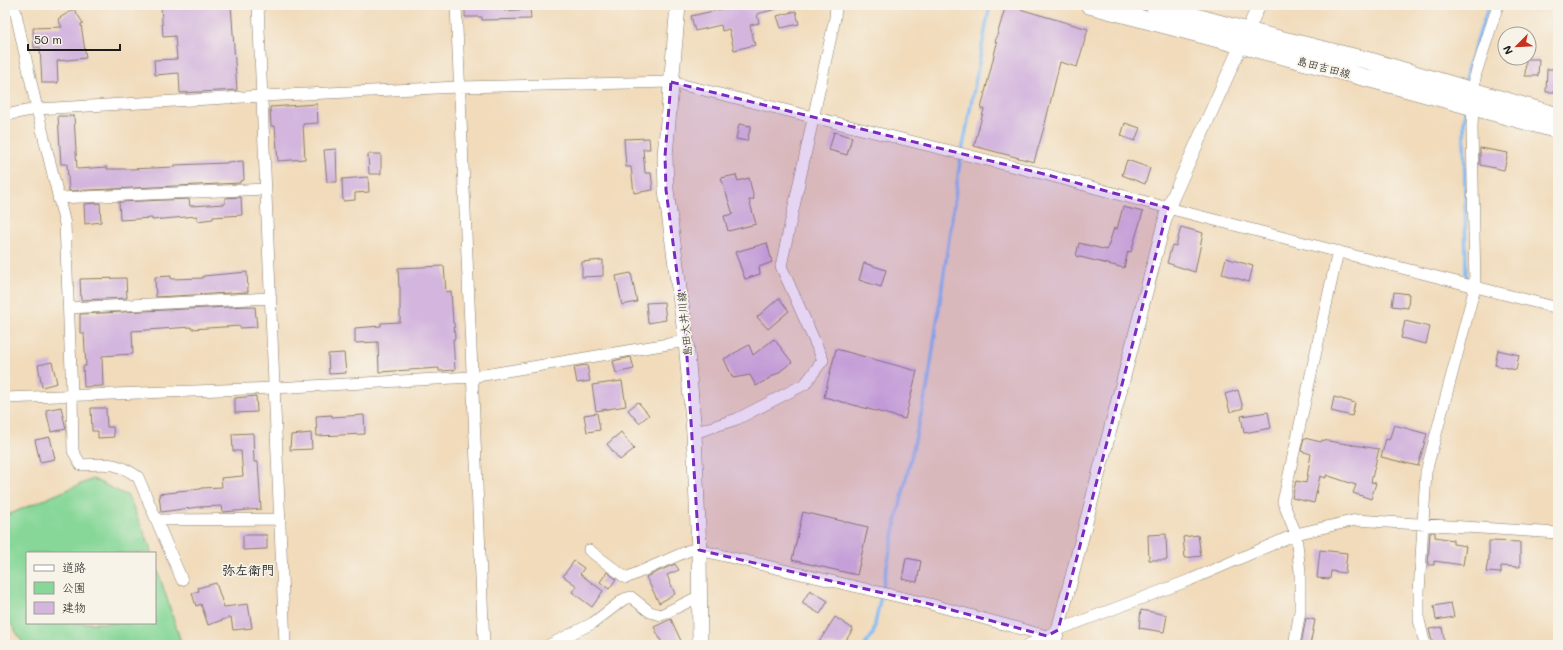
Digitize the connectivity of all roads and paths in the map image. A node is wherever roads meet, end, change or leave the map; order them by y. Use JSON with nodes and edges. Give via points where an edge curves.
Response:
{"nodes":[{"id":1,"x":14,"y":5,"type":"edge"},
{"id":2,"x":258,"y":5,"type":"edge"},
{"id":3,"x":456,"y":5,"type":"edge"},
{"id":4,"x":678,"y":5,"type":"edge"},
{"id":5,"x":836,"y":5,"type":"edge"},
{"id":6,"x":1089,"y":5,"type":"edge"},
{"id":7,"x":1153,"y":5,"type":"edge"},
{"id":8,"x":1259,"y":5,"type":"edge"},
{"id":9,"x":1498,"y":5,"type":"edge"},
{"id":10,"x":1244,"y":38,"type":"junction"},
{"id":11,"x":671,"y":82,"type":"junction"},
{"id":12,"x":459,"y":87,"type":"junction"},
{"id":13,"x":262,"y":96,"type":"junction"},
{"id":14,"x":1473,"y":99,"type":"junction"},
{"id":15,"x":36,"y":109,"type":"junction"},
{"id":16,"x":5,"y":115,"type":"edge"},
{"id":17,"x":1558,"y":116,"type":"edge"},
{"id":18,"x":814,"y":117,"type":"junction"},
{"id":19,"x":1558,"y":130,"type":"edge"},
{"id":20,"x":266,"y":189,"type":"junction"},
{"id":21,"x":58,"y":198,"type":"junction"},
{"id":22,"x":1168,"y":208,"type":"junction"},
{"id":23,"x":1338,"y":251,"type":"junction"},
{"id":24,"x":1475,"y":286,"type":"junction"},
{"id":25,"x":271,"y":298,"type":"junction"},
{"id":26,"x":68,"y":308,"type":"junction"},
{"id":27,"x":1558,"y":308,"type":"edge"},
{"id":28,"x":686,"y":341,"type":"junction"},
{"id":29,"x":472,"y":377,"type":"junction"},
{"id":30,"x":274,"y":388,"type":"junction"},
{"id":31,"x":72,"y":394,"type":"junction"},
{"id":32,"x":5,"y":398,"type":"edge"},
{"id":33,"x":694,"y":433,"type":"junction"},
{"id":34,"x":280,"y":519,"type":"junction"},
{"id":35,"x":157,"y":520,"type":"junction"},
{"id":36,"x":1422,"y":524,"type":"junction"},
{"id":37,"x":1558,"y":533,"type":"edge"},
{"id":38,"x":1296,"y":534,"type":"junction"},
{"id":39,"x":589,"y":550,"type":"dead end"},
{"id":40,"x":699,"y":550,"type":"junction"},
{"id":41,"x":182,"y":580,"type":"dead end"},
{"id":42,"x":700,"y":596,"type":"junction"},
{"id":43,"x":1053,"y":637,"type":"edge"},
{"id":44,"x":285,"y":645,"type":"edge"},
{"id":45,"x":484,"y":645,"type":"edge"},
{"id":46,"x":549,"y":645,"type":"edge"},
{"id":47,"x":700,"y":645,"type":"edge"},
{"id":48,"x":1028,"y":645,"type":"edge"},
{"id":49,"x":1294,"y":645,"type":"edge"},
{"id":50,"x":1425,"y":645,"type":"edge"}],
"edges":[{"from":1,"to":15,"type":"street"},
{"from":2,"to":13,"type":"street"},
{"from":3,"to":12,"type":"street"},
{"from":4,"to":11,"type":"main road","name":"島田大井川線"},
{"from":5,"to":18,"type":"street"},
{"from":6,"to":10,"type":"main road","name":"島田吉田線"},
{"from":7,"to":10,"type":"main road","name":"島田吉田線"},
{"from":8,"to":10,"type":"street"},
{"from":9,"to":14,"type":"street","via":[[1476,73]]},
{"from":10,"to":14,"type":"main road","name":"島田吉田線","via":[[1370,61]]},
{"from":10,"to":22,"type":"street"},
{"from":11,"to":12,"type":"street"},
{"from":11,"to":18,"type":"street"},
{"from":11,"to":28,"type":"main road","name":"島田大井川線","via":[[665,156],[666,190]]},
{"from":12,"to":13,"type":"street"},
{"from":12,"to":29,"type":"street"},
{"from":13,"to":15,"type":"street"},
{"from":13,"to":20,"type":"street"},
{"from":14,"to":17,"type":"main road","name":"島田吉田線"},
{"from":14,"to":19,"type":"main road","name":"島田吉田線"},
{"from":14,"to":24,"type":"street"},
{"from":15,"to":16,"type":"street"},
{"from":15,"to":21,"type":"street"},
{"from":18,"to":22,"type":"street","via":[[1048,175]]},
{"from":18,"to":33,"type":"street","via":[[782,266],[823,360],[805,384],[737,418]]},
{"from":20,"to":21,"type":"street"},
{"from":20,"to":25,"type":"street"},
{"from":21,"to":26,"type":"street","via":[[64,224]]},
{"from":22,"to":23,"type":"street"},
{"from":22,"to":43,"type":"street"},
{"from":23,"to":24,"type":"street"},
{"from":23,"to":38,"type":"street","via":[[1283,502]]},
{"from":24,"to":27,"type":"street"},
{"from":24,"to":36,"type":"street","via":[[1426,472]]},
{"from":25,"to":26,"type":"street"},
{"from":25,"to":30,"type":"street"},
{"from":26,"to":31,"type":"street"},
{"from":28,"to":29,"type":"street"},
{"from":28,"to":33,"type":"main road","name":"島田大井川線"},
{"from":29,"to":30,"type":"street"},
{"from":29,"to":45,"type":"street"},
{"from":30,"to":31,"type":"street"},
{"from":30,"to":34,"type":"street"},
{"from":31,"to":32,"type":"street"},
{"from":31,"to":35,"type":"street","via":[[73,451],[81,465],[111,464],[125,468],[138,477]]},
{"from":33,"to":40,"type":"main road","name":"島田大井川線"},
{"from":34,"to":35,"type":"street"},
{"from":34,"to":44,"type":"street"},
{"from":35,"to":41,"type":"street"},
{"from":36,"to":37,"type":"street"},
{"from":36,"to":38,"type":"street","via":[[1356,520]]},
{"from":36,"to":50,"type":"street","via":[[1419,620]]},
{"from":38,"to":43,"type":"street"},
{"from":38,"to":49,"type":"street","via":[[1300,572],[1300,611]]},
{"from":39,"to":40,"type":"street","via":[[626,578],[690,550]]},
{"from":40,"to":42,"type":"main road","name":"島田大井川線"},
{"from":40,"to":43,"type":"street","via":[[930,604]]},
{"from":42,"to":46,"type":"street","via":[[660,615],[650,612],[631,597],[624,599],[593,623]]},
{"from":42,"to":47,"type":"main road","name":"島田大井川線"},
{"from":43,"to":48,"type":"street"}]}
